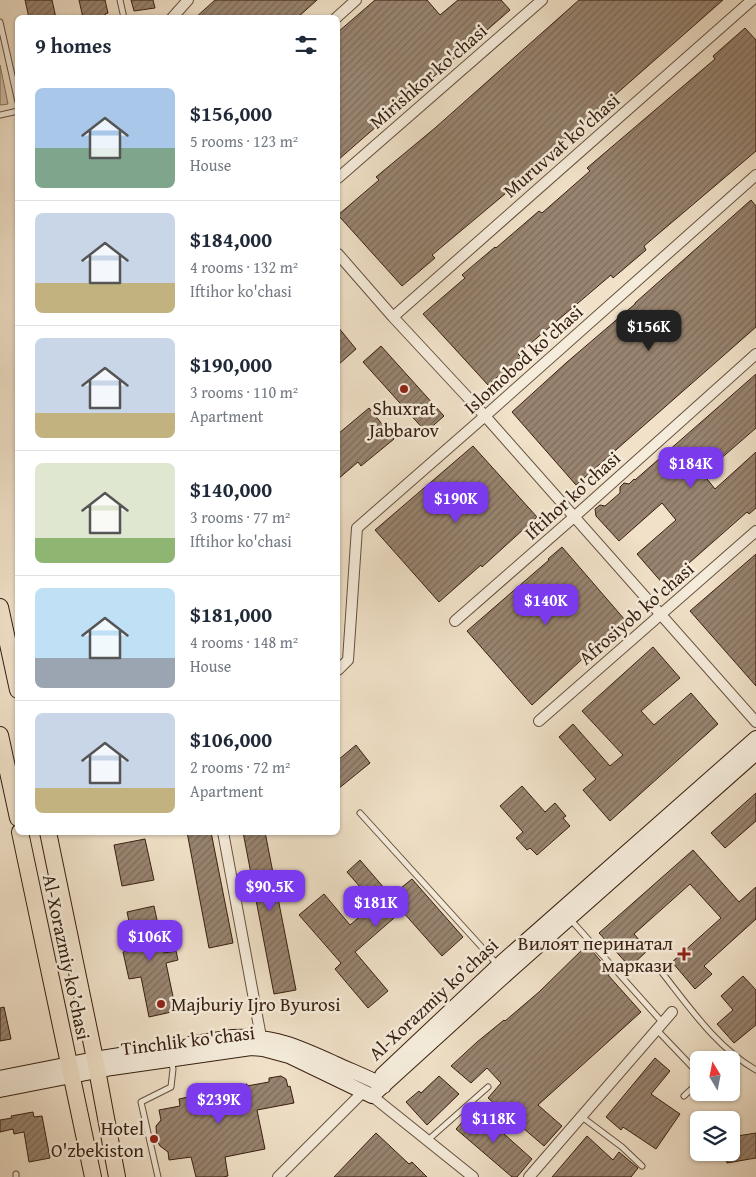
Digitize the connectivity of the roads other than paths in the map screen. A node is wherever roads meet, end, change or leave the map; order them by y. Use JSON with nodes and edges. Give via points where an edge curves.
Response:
{"nodes":[{"id":1,"x":120,"y":0,"type":"edge"},
{"id":2,"x":188,"y":0,"type":"edge"},
{"id":3,"x":356,"y":0,"type":"edge"},
{"id":4,"x":542,"y":0,"type":"edge"},
{"id":5,"x":752,"y":0,"type":"edge"},
{"id":6,"x":123,"y":15,"type":"edge"},
{"id":7,"x":175,"y":15,"type":"edge"},
{"id":8,"x":339,"y":15,"type":"edge"},
{"id":9,"x":0,"y":22,"type":"edge"},
{"id":10,"x":15,"y":89,"type":"edge"},
{"id":11,"x":15,"y":112,"type":"edge"},
{"id":12,"x":0,"y":115,"type":"edge"},
{"id":13,"x":756,"y":175,"type":"edge"},
{"id":14,"x":340,"y":176,"type":"edge"},
{"id":15,"x":340,"y":256,"type":"edge"},
{"id":16,"x":392,"y":317,"type":"junction"},
{"id":17,"x":756,"y":354,"type":"edge"},
{"id":18,"x":485,"y":416,"type":"junction"},
{"id":19,"x":574,"y":517,"type":"junction"},
{"id":20,"x":756,"y":531,"type":"edge"},
{"id":21,"x":0,"y":607,"type":"edge"},
{"id":22,"x":661,"y":616,"type":"junction"},
{"id":23,"x":455,"y":621,"type":"dead end"},
{"id":24,"x":340,"y":668,"type":"edge"},
{"id":25,"x":15,"y":676,"type":"edge"},
{"id":26,"x":539,"y":721,"type":"dead end"},
{"id":27,"x":756,"y":722,"type":"edge"},
{"id":28,"x":0,"y":735,"type":"edge"},
{"id":29,"x":756,"y":738,"type":"edge"},
{"id":30,"x":756,"y":753,"type":"edge"},
{"id":31,"x":15,"y":804,"type":"edge"},
{"id":32,"x":360,"y":813,"type":"dead end"},
{"id":33,"x":21,"y":835,"type":"edge"},
{"id":34,"x":49,"y":835,"type":"edge"},
{"id":35,"x":224,"y":835,"type":"edge"},
{"id":36,"x":569,"y":918,"type":"junction"},
{"id":37,"x":499,"y":965,"type":"junction"},
{"id":38,"x":656,"y":965,"type":"dead end"},
{"id":39,"x":672,"y":1012,"type":"dead end"},
{"id":40,"x":660,"y":1026,"type":"junction"},
{"id":41,"x":261,"y":1037,"type":"junction"},
{"id":42,"x":171,"y":1060,"type":"junction"},
{"id":43,"x":690,"y":1063,"type":"edge"},
{"id":44,"x":96,"y":1065,"type":"junction"},
{"id":45,"x":70,"y":1070,"type":"junction"},
{"id":46,"x":756,"y":1070,"type":"edge"},
{"id":47,"x":0,"y":1078,"type":"edge"},
{"id":48,"x":379,"y":1084,"type":"junction"},
{"id":49,"x":488,"y":1087,"type":"dead end"},
{"id":50,"x":0,"y":1090,"type":"edge"},
{"id":51,"x":690,"y":1090,"type":"edge"},
{"id":52,"x":368,"y":1094,"type":"junction"},
{"id":53,"x":684,"y":1096,"type":"dead end"},
{"id":54,"x":581,"y":1116,"type":"junction"},
{"id":55,"x":428,"y":1140,"type":"junction"},
{"id":56,"x":642,"y":1166,"type":"dead end"},
{"id":57,"x":468,"y":1175,"type":"edge"},
{"id":58,"x":93,"y":1177,"type":"edge"},
{"id":59,"x":117,"y":1177,"type":"edge"},
{"id":60,"x":158,"y":1177,"type":"edge"},
{"id":61,"x":278,"y":1177,"type":"edge"},
{"id":62,"x":528,"y":1177,"type":"edge"}],
"edges":[{"from":1,"to":6,"type":"lane"},
{"from":2,"to":7,"type":"street"},
{"from":3,"to":8,"type":"street"},
{"from":4,"to":14,"type":"street","name":"Mirishkor ko'chasi"},
{"from":5,"to":16,"type":"street","name":"Muruvvat ko'chasi"},
{"from":9,"to":10,"type":"lane"},
{"from":11,"to":12,"type":"lane"},
{"from":13,"to":18,"type":"street","name":"Islomobod ko'chasi"},
{"from":15,"to":16,"type":"street"},
{"from":16,"to":18,"type":"street"},
{"from":17,"to":19,"type":"street","name":"Iftihor ko'chasi"},
{"from":18,"to":19,"type":"street"},
{"from":18,"to":24,"type":"street","name":"Islomobod ko'chasi","via":[[357,528],[348,660]]},
{"from":19,"to":22,"type":"street"},
{"from":19,"to":23,"type":"street","name":"Iftihor ko'chasi"},
{"from":20,"to":22,"type":"street","name":"Afrosiyob ko'chasi"},
{"from":21,"to":25,"type":"main road"},
{"from":22,"to":26,"type":"street","name":"Afrosiyob ko'chasi"},
{"from":22,"to":27,"type":"street"},
{"from":28,"to":31,"type":"main road"},
{"from":29,"to":37,"type":"main road","name":"Al-Xorazmiy ko’chasi"},
{"from":30,"to":36,"type":"main road","name":"Al-Xorazmiy ko’chasi"},
{"from":32,"to":37,"type":"lane"},
{"from":33,"to":45,"type":"main road","name":"Al-Xorazmiy ko’chasi"},
{"from":34,"to":44,"type":"main road","name":"Al-Xorazmiy ko’chasi"},
{"from":35,"to":41,"type":"street","name":"Tinchlik ko'chasi"},
{"from":36,"to":40,"type":"lane"},
{"from":36,"to":48,"type":"main road","name":"Al-Xorazmiy ko’chasi"},
{"from":37,"to":48,"type":"main road","name":"Al-Xorazmiy ko’chasi"},
{"from":38,"to":46,"type":"lane","via":[[708,1030],[743,1063]]},
{"from":39,"to":40,"type":"street"},
{"from":40,"to":43,"type":"lane"},
{"from":40,"to":54,"type":"street"},
{"from":41,"to":44,"type":"main road","name":"Tinchlik ko'chasi","via":[[233,1037]]},
{"from":41,"to":48,"type":"main road","name":"Tinchlik ko'chasi","via":[[302,1048]]},
{"from":42,"to":44,"type":"main road","name":"Tinchlik ko'chasi"},
{"from":42,"to":52,"type":"main road","name":"Tinchlik ko'chasi","via":[[240,1049],[263,1049],[290,1056]]},
{"from":42,"to":60,"type":"lane","via":[[171,1087],[141,1102]]},
{"from":44,"to":45,"type":"main road","name":"Tinchlik ko'chasi"},
{"from":44,"to":59,"type":"main road","name":"Al-Xorazmiy ko’chasi"},
{"from":45,"to":47,"type":"main road","name":"Tinchlik ko'chasi"},
{"from":45,"to":50,"type":"main road","name":"Tinchlik ko'chasi"},
{"from":45,"to":58,"type":"main road","name":"Al-Xorazmiy ko’chasi"},
{"from":48,"to":52,"type":"main road","name":"Al-Xorazmiy ko’chasi"},
{"from":49,"to":55,"type":"lane"},
{"from":51,"to":53,"type":"lane"},
{"from":52,"to":55,"type":"street"},
{"from":52,"to":61,"type":"street","name":"Al-Xorazmiy ko’chasi"},
{"from":54,"to":56,"type":"lane"},
{"from":54,"to":62,"type":"street"},
{"from":55,"to":57,"type":"street"}]}
